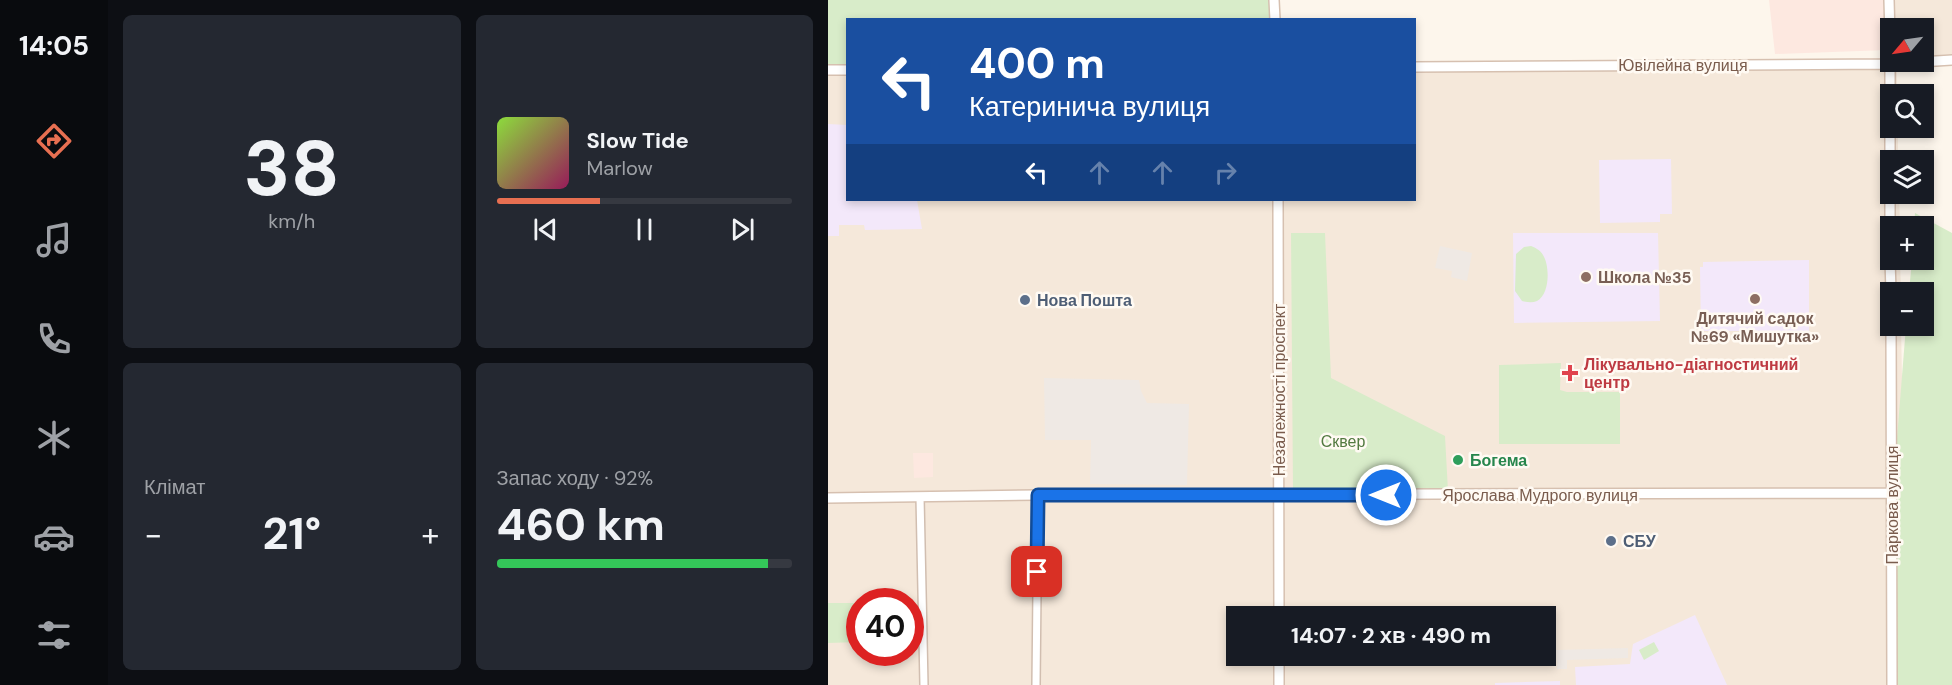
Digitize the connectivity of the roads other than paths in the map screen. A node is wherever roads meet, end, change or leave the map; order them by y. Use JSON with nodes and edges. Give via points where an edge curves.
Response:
{"nodes":[{"id":1,"x":1274,"y":0,"type":"edge"},
{"id":2,"x":1889,"y":0,"type":"edge"},
{"id":3,"x":1275,"y":18,"type":"edge"},
{"id":4,"x":1890,"y":18,"type":"edge"},
{"id":5,"x":1880,"y":60,"type":"edge"},
{"id":6,"x":1934,"y":60,"type":"edge"},
{"id":7,"x":1952,"y":60,"type":"edge"},
{"id":8,"x":1416,"y":68,"type":"edge"},
{"id":9,"x":828,"y":70,"type":"edge"},
{"id":10,"x":846,"y":70,"type":"edge"},
{"id":11,"x":1890,"y":72,"type":"edge"},
{"id":12,"x":1890,"y":150,"type":"edge"},
{"id":13,"x":1278,"y":201,"type":"edge"},
{"id":14,"x":1891,"y":336,"type":"edge"},
{"id":15,"x":1892,"y":493,"type":"junction"},
{"id":16,"x":1038,"y":495,"type":"junction"},
{"id":17,"x":1279,"y":495,"type":"junction"},
{"id":18,"x":920,"y":497,"type":"junction"},
{"id":19,"x":828,"y":498,"type":"edge"},
{"id":20,"x":1279,"y":606,"type":"edge"},
{"id":21,"x":1279,"y":666,"type":"edge"},
{"id":22,"x":924,"y":685,"type":"edge"},
{"id":23,"x":1036,"y":685,"type":"edge"},
{"id":24,"x":1279,"y":685,"type":"edge"},
{"id":25,"x":1892,"y":685,"type":"edge"}],
"edges":[{"from":1,"to":3,"type":"street"},
{"from":2,"to":4,"type":"street"},
{"from":5,"to":8,"type":"street","name":"Ювілейна вулиця"},
{"from":6,"to":7,"type":"street","name":"Ювілейна вулиця"},
{"from":9,"to":10,"type":"street"},
{"from":11,"to":12,"type":"street"},
{"from":13,"to":17,"type":"street","name":"Незалежності проспект"},
{"from":14,"to":15,"type":"street","name":"Паркова вулиця"},
{"from":15,"to":17,"type":"street","name":"Ярослава Мудрого вулиця"},
{"from":15,"to":25,"type":"street","name":"Паркова вулиця"},
{"from":16,"to":17,"type":"street","name":"Ярослава Мудрого вулиця"},
{"from":16,"to":18,"type":"street","name":"Ярослава Мудрого вулиця"},
{"from":16,"to":23,"type":"street"},
{"from":17,"to":20,"type":"street","name":"Незалежності проспект"},
{"from":18,"to":19,"type":"street","name":"Ярослава Мудрого вулиця"},
{"from":18,"to":22,"type":"street"},
{"from":21,"to":24,"type":"street"}]}
